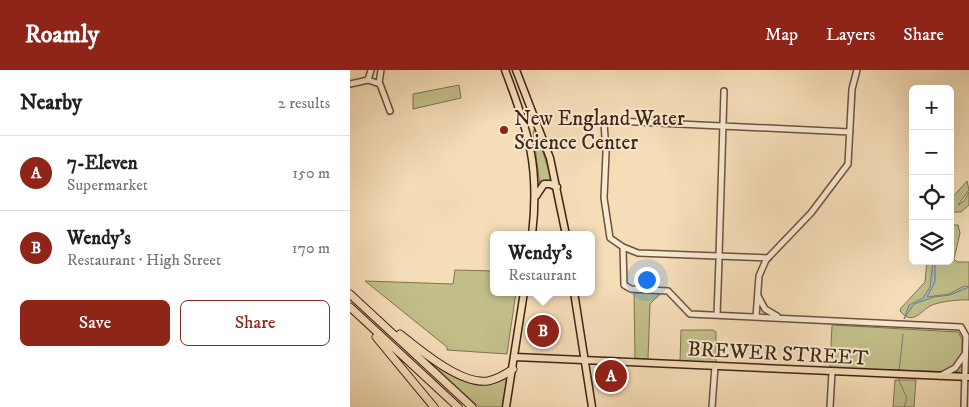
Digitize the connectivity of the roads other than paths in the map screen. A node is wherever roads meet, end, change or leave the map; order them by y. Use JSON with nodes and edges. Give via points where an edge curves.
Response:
{"nodes":[{"id":1,"x":371,"y":70,"type":"edge"},
{"id":2,"x":381,"y":70,"type":"edge"},
{"id":3,"x":505,"y":70,"type":"edge"},
{"id":4,"x":516,"y":70,"type":"edge"},
{"id":5,"x":857,"y":70,"type":"edge"},
{"id":6,"x":368,"y":80,"type":"junction"},
{"id":7,"x":379,"y":83,"type":"junction"},
{"id":8,"x":350,"y":84,"type":"edge"},
{"id":9,"x":724,"y":91,"type":"dead end"},
{"id":10,"x":390,"y":111,"type":"dead end"},
{"id":11,"x":536,"y":120,"type":"junction"},
{"id":12,"x":616,"y":121,"type":"dead end"},
{"id":13,"x":604,"y":122,"type":"dead end"},
{"id":14,"x":525,"y":123,"type":"junction"},
{"id":15,"x":723,"y":126,"type":"junction"},
{"id":16,"x":850,"y":132,"type":"junction"},
{"id":17,"x":557,"y":187,"type":"junction"},
{"id":18,"x":535,"y":197,"type":"junction"},
{"id":19,"x":532,"y":231,"type":"edge"},
{"id":20,"x":565,"y":231,"type":"edge"},
{"id":21,"x":623,"y":246,"type":"junction"},
{"id":22,"x":719,"y":258,"type":"junction"},
{"id":23,"x":768,"y":258,"type":"junction"},
{"id":24,"x":350,"y":294,"type":"edge"},
{"id":25,"x":757,"y":294,"type":"junction"},
{"id":26,"x":523,"y":296,"type":"edge"},
{"id":27,"x":575,"y":296,"type":"edge"},
{"id":28,"x":350,"y":307,"type":"edge"},
{"id":29,"x":717,"y":315,"type":"junction"},
{"id":30,"x":361,"y":317,"type":"junction"},
{"id":31,"x":756,"y":317,"type":"junction"},
{"id":32,"x":782,"y":318,"type":"junction"},
{"id":33,"x":381,"y":323,"type":"junction"},
{"id":34,"x":966,"y":354,"type":"junction"},
{"id":35,"x":515,"y":358,"type":"junction"},
{"id":36,"x":585,"y":361,"type":"junction"},
{"id":37,"x":715,"y":366,"type":"junction"},
{"id":38,"x":513,"y":369,"type":"junction"},
{"id":39,"x":832,"y":372,"type":"junction"},
{"id":40,"x":940,"y":376,"type":"junction"},
{"id":41,"x":967,"y":377,"type":"edge"},
{"id":42,"x":434,"y":407,"type":"edge"},
{"id":43,"x":458,"y":407,"type":"edge"},
{"id":44,"x":472,"y":407,"type":"edge"},
{"id":45,"x":506,"y":407,"type":"edge"},
{"id":46,"x":592,"y":407,"type":"edge"},
{"id":47,"x":712,"y":407,"type":"edge"},
{"id":48,"x":830,"y":407,"type":"edge"},
{"id":49,"x":964,"y":407,"type":"edge"}],
"edges":[{"from":1,"to":6,"type":"street"},
{"from":2,"to":7,"type":"street"},
{"from":3,"to":14,"type":"main road"},
{"from":4,"to":11,"type":"main road"},
{"from":5,"to":16,"type":"street","via":[[852,89]]},
{"from":6,"to":7,"type":"street"},
{"from":6,"to":8,"type":"street"},
{"from":7,"to":10,"type":"street"},
{"from":9,"to":15,"type":"street"},
{"from":11,"to":14,"type":"main road"},
{"from":11,"to":17,"type":"main road"},
{"from":12,"to":15,"type":"street"},
{"from":13,"to":21,"type":"street","via":[[606,217],[611,241]]},
{"from":14,"to":18,"type":"main road","via":[[533,160]]},
{"from":15,"to":16,"type":"street"},
{"from":15,"to":22,"type":"street"},
{"from":16,"to":23,"type":"street","via":[[849,160],[844,172],[812,213]]},
{"from":17,"to":18,"type":"main road","via":[[544,184]]},
{"from":17,"to":20,"type":"main road"},
{"from":18,"to":19,"type":"main road"},
{"from":21,"to":22,"type":"street","via":[[638,253]]},
{"from":21,"to":29,"type":"street","via":[[622,280],[627,288],[668,291],[690,314]]},
{"from":22,"to":23,"type":"street"},
{"from":22,"to":29,"type":"street"},
{"from":23,"to":25,"type":"street","via":[[758,276]]},
{"from":24,"to":33,"type":"highway"},
{"from":25,"to":31,"type":"street"},
{"from":25,"to":32,"type":"street","via":[[765,309]]},
{"from":26,"to":35,"type":"main road"},
{"from":27,"to":36,"type":"main road"},
{"from":28,"to":30,"type":"highway"},
{"from":29,"to":31,"type":"street"},
{"from":30,"to":42,"type":"highway"},
{"from":30,"to":43,"type":"highway"},
{"from":31,"to":32,"type":"street"},
{"from":32,"to":34,"type":"street","via":[[961,327],[966,333]]},
{"from":33,"to":38,"type":"highway","via":[[439,363],[474,380],[492,380]]},
{"from":33,"to":44,"type":"highway"},
{"from":34,"to":40,"type":"street","via":[[955,368]]},
{"from":34,"to":41,"type":"street"},
{"from":35,"to":36,"type":"main road","name":"BREWER STREET"},
{"from":35,"to":38,"type":"main road"},
{"from":36,"to":37,"type":"main road","name":"BREWER STREET"},
{"from":36,"to":46,"type":"main road"},
{"from":37,"to":39,"type":"main road","name":"BREWER STREET"},
{"from":37,"to":47,"type":"street"},
{"from":38,"to":45,"type":"main road"},
{"from":39,"to":40,"type":"main road","name":"BREWER STREET"},
{"from":39,"to":48,"type":"street"},
{"from":40,"to":41,"type":"main road","name":"BREWER STREET"},
{"from":41,"to":49,"type":"street"}]}
